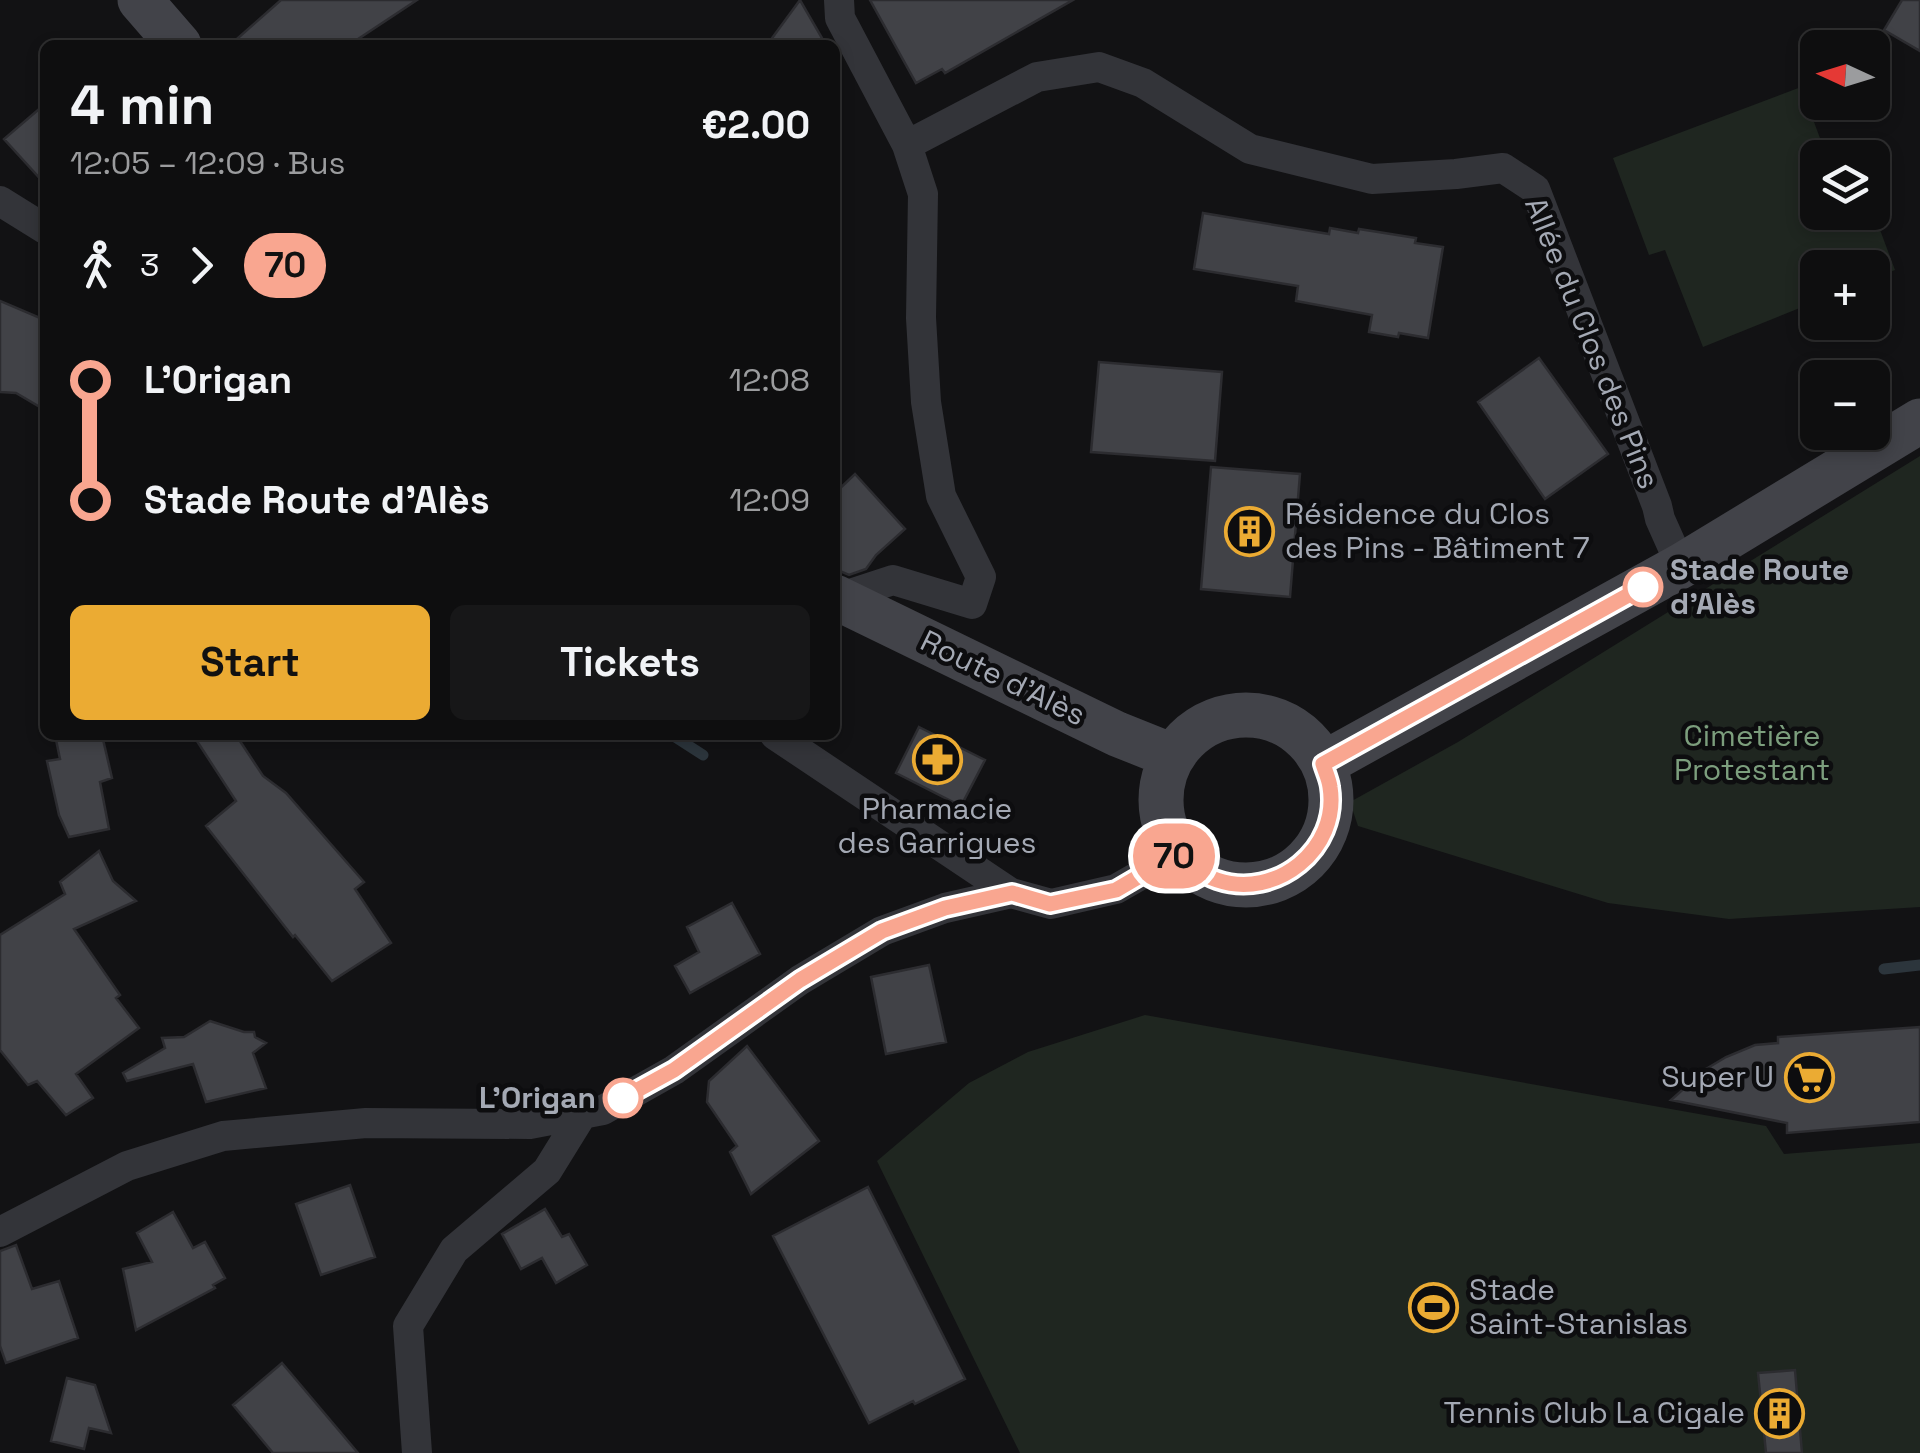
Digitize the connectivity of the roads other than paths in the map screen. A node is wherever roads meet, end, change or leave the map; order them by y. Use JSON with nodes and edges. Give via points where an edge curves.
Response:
{"nodes":[{"id":1,"x":140,"y":0,"type":"edge"},
{"id":2,"x":839,"y":0,"type":"edge"},
{"id":3,"x":175,"y":40,"type":"edge"},
{"id":4,"x":907,"y":145,"type":"junction"},
{"id":5,"x":0,"y":200,"type":"edge"},
{"id":6,"x":40,"y":226,"type":"edge"},
{"id":7,"x":1920,"y":422,"type":"edge"},
{"id":8,"x":1681,"y":566,"type":"junction"},
{"id":9,"x":840,"y":597,"type":"edge"},
{"id":10,"x":840,"y":600,"type":"edge"},
{"id":11,"x":783,"y":740,"type":"edge"},
{"id":12,"x":1172,"y":756,"type":"junction"},
{"id":13,"x":1323,"y":764,"type":"junction"},
{"id":14,"x":1179,"y":853,"type":"junction"},
{"id":15,"x":1012,"y":893,"type":"junction"},
{"id":16,"x":581,"y":1116,"type":"junction"},
{"id":17,"x":0,"y":1232,"type":"edge"},
{"id":18,"x":417,"y":1453,"type":"edge"}],
"edges":[{"from":1,"to":3,"type":"main road"},
{"from":2,"to":4,"type":"street","via":[[840,18]]},
{"from":4,"to":8,"type":"street","name":"Allée du Clos des Pins","via":[[1037,77],[1100,67],[1144,83],[1268,153],[1372,178],[1503,168],[1535,188]]},
{"from":4,"to":9,"type":"street","via":[[923,194],[921,318],[938,478],[981,577],[972,604],[893,580]]},
{"from":5,"to":6,"type":"street"},
{"from":7,"to":8,"type":"main road"},
{"from":8,"to":13,"type":"main road"},
{"from":10,"to":12,"type":"main road","name":"Route d'Alès"},
{"from":11,"to":15,"type":"street"},
{"from":12,"to":13,"type":"main road","via":[[1200,728],[1236,714],[1288,725]]},
{"from":12,"to":14,"type":"main road","via":[[1160,806]]},
{"from":13,"to":14,"type":"main road","via":[[1330,813],[1309,857],[1290,873],[1236,885],[1214,880]]},
{"from":14,"to":15,"type":"street","via":[[1116,890],[1050,904]]},
{"from":15,"to":16,"type":"street","via":[[882,931],[674,1070]]},
{"from":16,"to":17,"type":"street","via":[[530,1124],[366,1124],[223,1136],[127,1166]]},
{"from":16,"to":18,"type":"street","via":[[548,1172],[454,1250],[408,1326]]}]}
